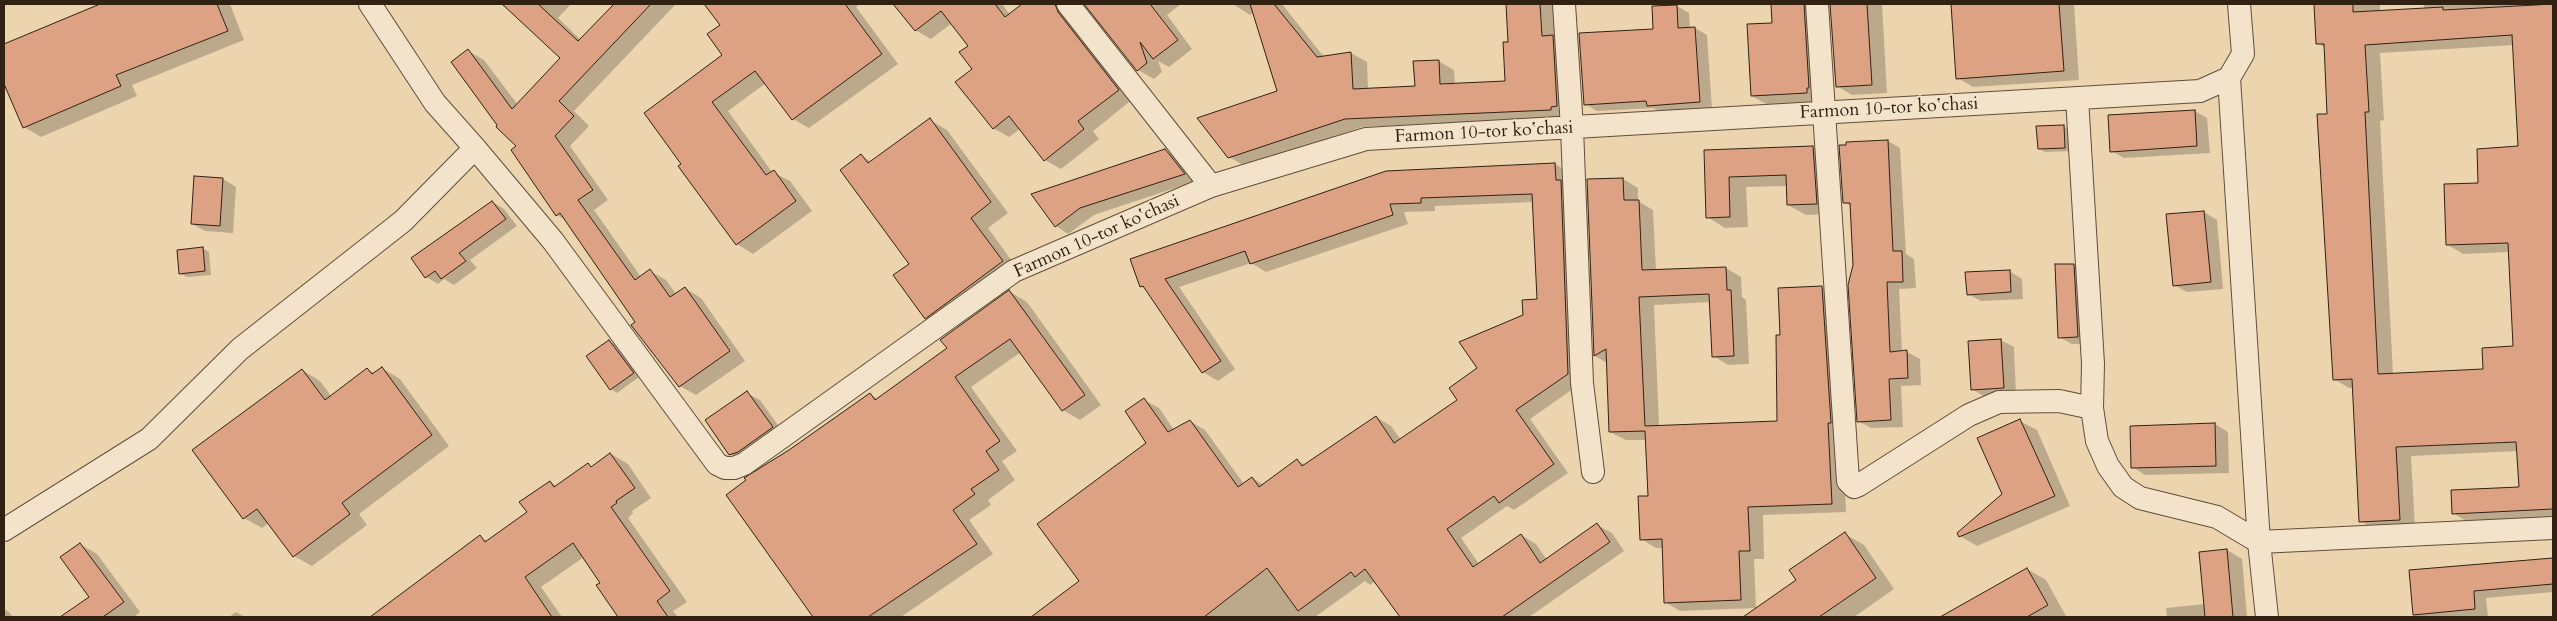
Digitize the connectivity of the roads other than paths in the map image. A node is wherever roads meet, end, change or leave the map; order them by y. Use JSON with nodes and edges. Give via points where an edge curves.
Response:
{"nodes":[{"id":1,"x":370,"y":4,"type":"edge"},
{"id":2,"x":1068,"y":4,"type":"edge"},
{"id":3,"x":1564,"y":4,"type":"edge"},
{"id":4,"x":1817,"y":4,"type":"edge"},
{"id":5,"x":2240,"y":4,"type":"edge"},
{"id":6,"x":2229,"y":78,"type":"junction"},
{"id":7,"x":2077,"y":98,"type":"junction"},
{"id":8,"x":1824,"y":112,"type":"junction"},
{"id":9,"x":1572,"y":128,"type":"junction"},
{"id":10,"x":474,"y":148,"type":"junction"},
{"id":11,"x":1211,"y":186,"type":"junction"},
{"id":12,"x":2092,"y":408,"type":"junction"},
{"id":13,"x":1593,"y":472,"type":"dead end"},
{"id":14,"x":2553,"y":528,"type":"edge"},
{"id":15,"x":4,"y":530,"type":"edge"},
{"id":16,"x":2259,"y":542,"type":"junction"},
{"id":17,"x":2267,"y":617,"type":"edge"}],
"edges":[{"from":1,"to":10,"type":"street","via":[[435,103]]},
{"from":2,"to":11,"type":"street"},
{"from":3,"to":9,"type":"street"},
{"from":4,"to":8,"type":"street"},
{"from":5,"to":6,"type":"street","via":[[2243,54]]},
{"from":6,"to":7,"type":"street","name":"Farmon 10-tor koʻchasi","via":[[2200,91]]},
{"from":6,"to":16,"type":"street"},
{"from":7,"to":8,"type":"street","name":"Farmon 10-tor koʻchasi"},
{"from":7,"to":12,"type":"street","via":[[2093,364]]},
{"from":8,"to":9,"type":"street","name":"Farmon 10-tor koʻchasi"},
{"from":8,"to":12,"type":"street","via":[[1850,485],[1859,485],[1969,415],[1999,402],[2059,401]]},
{"from":9,"to":11,"type":"street","name":"Farmon 10-tor koʻchasi","via":[[1366,139]]},
{"from":9,"to":13,"type":"street","via":[[1582,383]]},
{"from":10,"to":11,"type":"street","name":"Farmon 10-tor koʻchasi","via":[[553,241],[717,464],[725,468],[744,464],[1014,272]]},
{"from":10,"to":15,"type":"street","via":[[403,221],[240,348],[149,439]]},
{"from":12,"to":16,"type":"street","via":[[2097,441],[2108,466],[2123,487],[2140,498],[2217,517]]},
{"from":14,"to":16,"type":"street"},
{"from":16,"to":17,"type":"street"}]}
